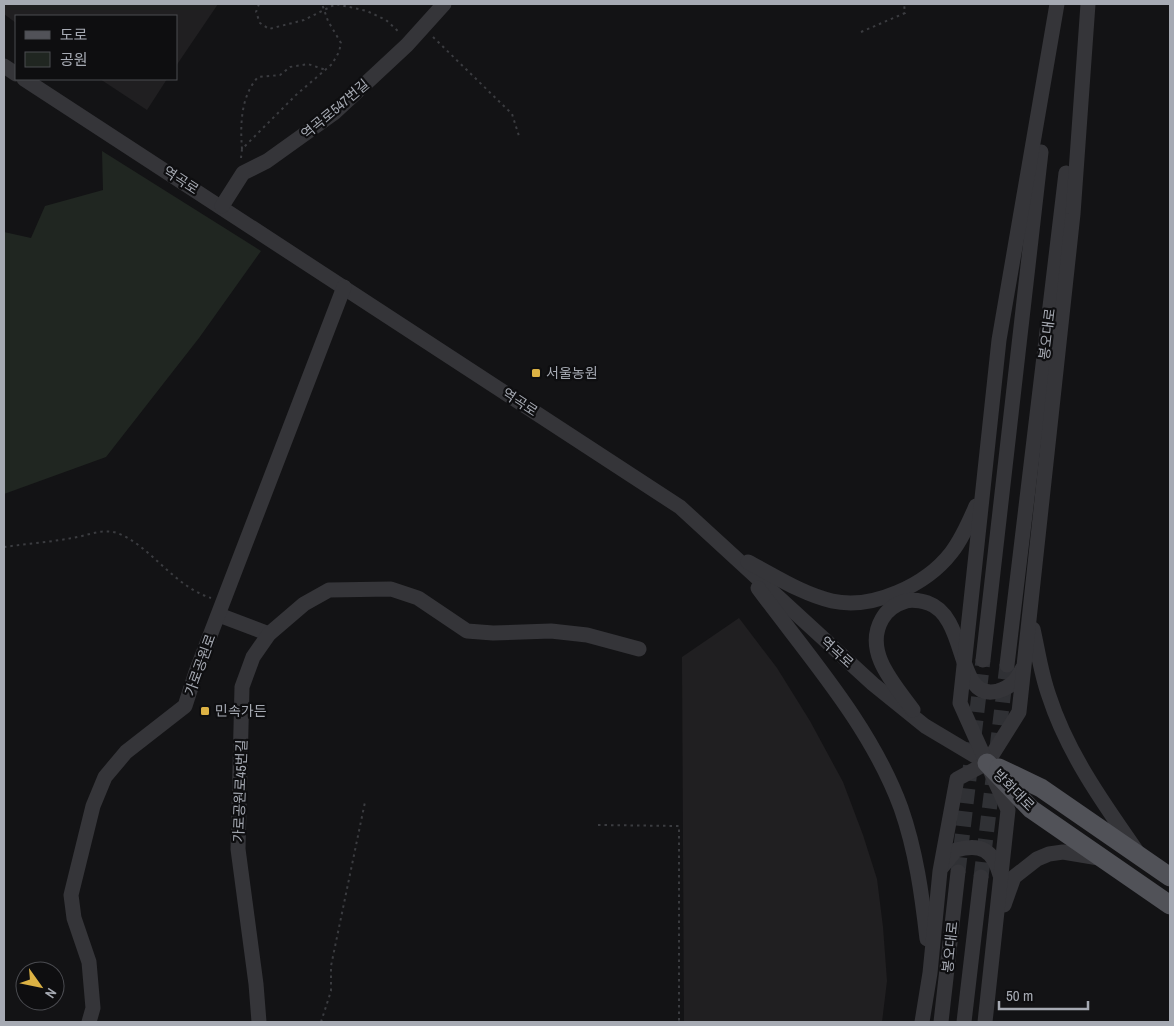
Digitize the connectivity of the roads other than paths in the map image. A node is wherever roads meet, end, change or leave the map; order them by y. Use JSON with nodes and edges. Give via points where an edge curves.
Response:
{"nodes":[{"id":1,"x":444,"y":4,"type":"edge"},
{"id":2,"x":1058,"y":4,"type":"edge"},
{"id":3,"x":1087,"y":4,"type":"edge"},
{"id":4,"x":4,"y":66,"type":"edge"},
{"id":5,"x":15,"y":73,"type":"edge"},
{"id":6,"x":26,"y":80,"type":"edge"},
{"id":7,"x":222,"y":206,"type":"junction"},
{"id":8,"x":344,"y":287,"type":"junction"},
{"id":9,"x":982,"y":491,"type":"junction"},
{"id":10,"x":734,"y":555,"type":"junction"},
{"id":11,"x":221,"y":608,"type":"junction"},
{"id":12,"x":1030,"y":616,"type":"junction"},
{"id":13,"x":269,"y":634,"type":"junction"},
{"id":14,"x":639,"y":649,"type":"dead end"},
{"id":15,"x":982,"y":660,"type":"tunnel mouth"},
{"id":16,"x":963,"y":661,"type":"junction"},
{"id":17,"x":1007,"y":665,"type":"tunnel mouth"},
{"id":18,"x":1024,"y":666,"type":"junction"},
{"id":19,"x":925,"y":726,"type":"junction"},
{"id":20,"x":987,"y":763,"type":"junction"},
{"id":21,"x":1101,"y":858,"type":"junction"},
{"id":22,"x":1141,"y":858,"type":"junction"},
{"id":23,"x":940,"y":871,"type":"junction"},
{"id":24,"x":958,"y":872,"type":"tunnel mouth"},
{"id":25,"x":981,"y":876,"type":"tunnel mouth"},
{"id":26,"x":1170,"y":877,"type":"edge"},
{"id":27,"x":1001,"y":879,"type":"junction"},
{"id":28,"x":1170,"y":905,"type":"edge"},
{"id":29,"x":997,"y":925,"type":"junction"},
{"id":30,"x":930,"y":973,"type":"junction"},
{"id":31,"x":89,"y":1022,"type":"edge"},
{"id":32,"x":259,"y":1022,"type":"edge"},
{"id":33,"x":922,"y":1022,"type":"edge"},
{"id":34,"x":941,"y":1022,"type":"edge"},
{"id":35,"x":964,"y":1022,"type":"edge"},
{"id":36,"x":985,"y":1022,"type":"edge"}],
"edges":[{"from":1,"to":7,"type":"street","name":"역곡로547번길","via":[[407,45],[334,113],[267,161],[243,173]]},
{"from":2,"to":9,"type":"street","via":[[999,340]]},
{"from":2,"to":15,"type":"street","name":"봉오대로"},
{"from":3,"to":12,"type":"street","via":[[1073,214]]},
{"from":3,"to":17,"type":"street","name":"봉오대로"},
{"from":4,"to":5,"type":"street"},
{"from":6,"to":7,"type":"street","name":"역곡로"},
{"from":7,"to":8,"type":"street","name":"역곡로"},
{"from":8,"to":10,"type":"street","name":"역곡로","via":[[680,507]]},
{"from":8,"to":11,"type":"street","name":"가로공원로"},
{"from":9,"to":10,"type":"street","via":[[951,553],[909,587],[882,598],[833,601],[808,593]]},
{"from":9,"to":16,"type":"street"},
{"from":10,"to":19,"type":"street","name":"역곡로","via":[[830,646]]},
{"from":10,"to":30,"type":"street","via":[[856,720],[901,808],[914,848]]},
{"from":11,"to":13,"type":"street"},
{"from":11,"to":31,"type":"street","name":"가로공원로","via":[[185,706],[126,752],[105,777],[93,806],[72,895],[74,918],[89,962],[93,1008]]},
{"from":12,"to":18,"type":"street"},
{"from":12,"to":22,"type":"street","via":[[1049,697],[1062,729],[1110,814]]},
{"from":13,"to":14,"type":"street","name":"가로공원로45번길","via":[[304,604],[329,590],[391,588],[418,598],[468,631],[551,631],[587,635]]},
{"from":13,"to":32,"type":"street","name":"가로공원로45번길","via":[[253,657],[242,687],[238,849]]},
{"from":16,"to":18,"type":"street","via":[[974,685],[994,692],[1008,688],[1017,680]]},
{"from":16,"to":19,"type":"street","via":[[950,622],[943,611],[933,605],[919,600],[907,601],[894,606],[878,625],[879,657],[885,670]]},
{"from":16,"to":20,"type":"street","via":[[960,703]]},
{"from":18,"to":20,"type":"street","via":[[1019,712]]},
{"from":19,"to":20,"type":"street","name":"역곡로"},
{"from":20,"to":21,"type":"main road","name":"방화대로","via":[[1031,809]]},
{"from":20,"to":22,"type":"main road","name":"방화대로","via":[[1041,788]]},
{"from":20,"to":23,"type":"street","via":[[957,779]]},
{"from":20,"to":27,"type":"street","via":[[1008,810]]},
{"from":21,"to":28,"type":"main road","name":"방화대로"},
{"from":21,"to":29,"type":"street","via":[[1076,853],[1049,854],[1025,867],[1014,877]]},
{"from":22,"to":26,"type":"main road","name":"방화대로"},
{"from":23,"to":27,"type":"street","via":[[956,850],[978,847],[989,853]]},
{"from":23,"to":30,"type":"street"},
{"from":24,"to":34,"type":"street","name":"봉오대로"},
{"from":25,"to":35,"type":"street","name":"봉오대로"},
{"from":27,"to":29,"type":"street"},
{"from":29,"to":36,"type":"street"},
{"from":30,"to":33,"type":"street"}]}
